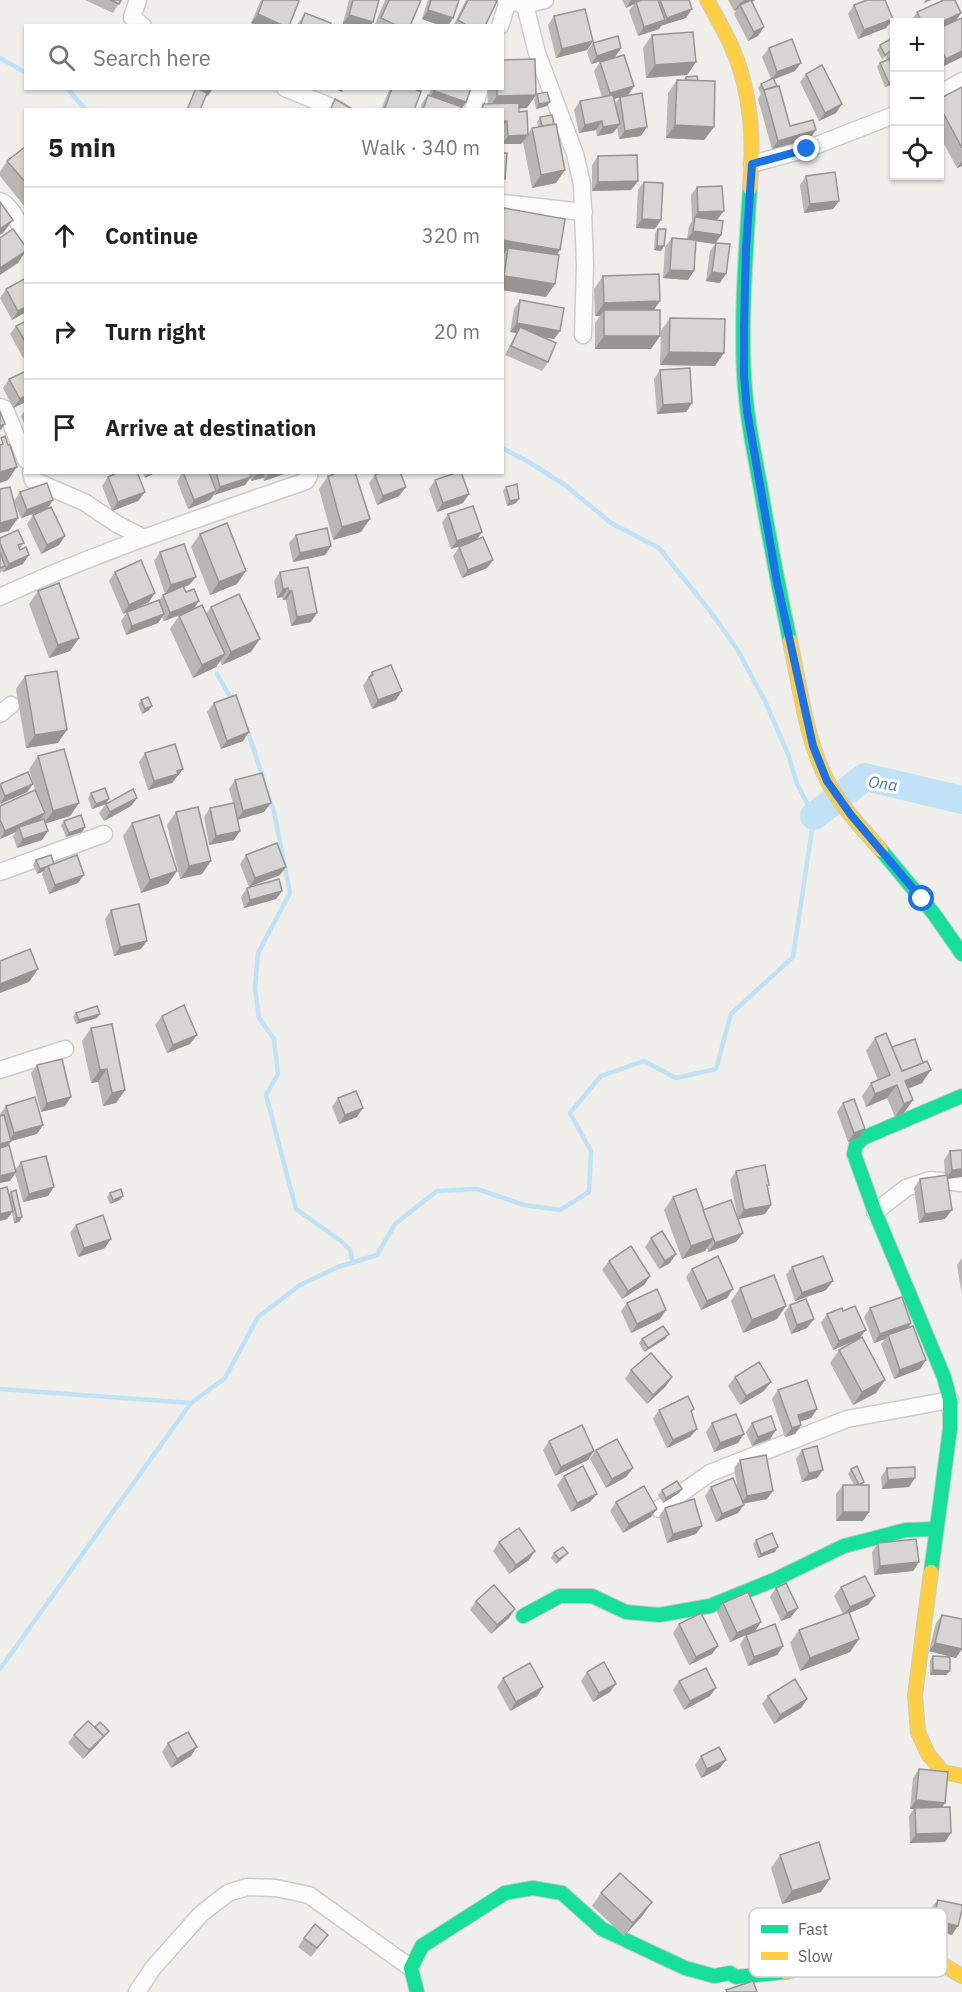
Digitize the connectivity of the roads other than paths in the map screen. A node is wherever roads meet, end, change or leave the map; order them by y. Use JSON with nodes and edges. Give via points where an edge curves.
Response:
{"nodes":[{"id":1,"x":138,"y":0,"type":"edge"},
{"id":2,"x":545,"y":0,"type":"edge"},
{"id":3,"x":707,"y":0,"type":"edge"},
{"id":4,"x":513,"y":2,"type":"edge"},
{"id":5,"x":141,"y":24,"type":"edge"},
{"id":6,"x":501,"y":24,"type":"edge"},
{"id":7,"x":962,"y":81,"type":"edge"},
{"id":8,"x":290,"y":90,"type":"edge"},
{"id":9,"x":479,"y":90,"type":"edge"},
{"id":10,"x":944,"y":91,"type":"edge"},
{"id":11,"x":334,"y":108,"type":"edge"},
{"id":12,"x":474,"y":108,"type":"edge"},
{"id":13,"x":890,"y":117,"type":"edge"},
{"id":14,"x":752,"y":164,"type":"junction"},
{"id":15,"x":0,"y":201,"type":"edge"},
{"id":16,"x":504,"y":203,"type":"edge"},
{"id":17,"x":584,"y":212,"type":"junction"},
{"id":18,"x":24,"y":233,"type":"edge"},
{"id":19,"x":583,"y":335,"type":"dead end"},
{"id":20,"x":0,"y":406,"type":"edge"},
{"id":21,"x":24,"y":455,"type":"edge"},
{"id":22,"x":31,"y":474,"type":"edge"},
{"id":23,"x":308,"y":474,"type":"edge"},
{"id":24,"x":144,"y":538,"type":"junction"},
{"id":25,"x":0,"y":597,"type":"edge"},
{"id":26,"x":104,"y":834,"type":"dead end"},
{"id":27,"x":0,"y":872,"type":"edge"},
{"id":28,"x":962,"y":954,"type":"edge"},
{"id":29,"x":65,"y":1049,"type":"dead end"},
{"id":30,"x":0,"y":1070,"type":"edge"},
{"id":31,"x":962,"y":1096,"type":"edge"},
{"id":32,"x":962,"y":1183,"type":"edge"},
{"id":33,"x":875,"y":1212,"type":"junction"},
{"id":34,"x":950,"y":1400,"type":"junction"},
{"id":35,"x":659,"y":1509,"type":"edge"},
{"id":36,"x":936,"y":1529,"type":"junction"},
{"id":37,"x":523,"y":1616,"type":"dead end"},
{"id":38,"x":962,"y":1776,"type":"edge"},
{"id":39,"x":947,"y":1967,"type":"edge"},
{"id":40,"x":411,"y":1968,"type":"junction"},
{"id":41,"x":749,"y":1976,"type":"edge"},
{"id":42,"x":962,"y":1976,"type":"edge"},
{"id":43,"x":136,"y":1992,"type":"edge"},
{"id":44,"x":417,"y":1992,"type":"edge"}],
"edges":[{"from":1,"to":5,"type":"street","via":[[132,17]]},
{"from":2,"to":4,"type":"street"},
{"from":3,"to":14,"type":"street","via":[[733,50],[743,80]]},
{"from":4,"to":6,"type":"street"},
{"from":4,"to":17,"type":"street","via":[[575,154]]},
{"from":7,"to":10,"type":"street"},
{"from":8,"to":11,"type":"street"},
{"from":9,"to":12,"type":"street"},
{"from":13,"to":14,"type":"street","via":[[807,149]]},
{"from":14,"to":28,"type":"street","via":[[744,329],[747,411],[813,746],[827,781],[851,815],[934,914]]},
{"from":15,"to":18,"type":"street"},
{"from":16,"to":17,"type":"street"},
{"from":17,"to":19,"type":"street"},
{"from":20,"to":21,"type":"street","via":[[5,409]]},
{"from":22,"to":24,"type":"street","via":[[33,480],[84,502]]},
{"from":23,"to":24,"type":"street","via":[[306,481]]},
{"from":24,"to":25,"type":"street"},
{"from":26,"to":27,"type":"street"},
{"from":29,"to":30,"type":"street"},
{"from":31,"to":33,"type":"street","via":[[875,1132],[856,1145],[854,1154]]},
{"from":32,"to":33,"type":"street","via":[[930,1180],[906,1188]]},
{"from":33,"to":34,"type":"street"},
{"from":34,"to":35,"type":"street","via":[[847,1419],[710,1473]]},
{"from":34,"to":36,"type":"street","via":[[950,1429]]},
{"from":36,"to":37,"type":"street","via":[[906,1530],[844,1546],[710,1606],[659,1615],[626,1612],[592,1596],[560,1596]]},
{"from":36,"to":38,"type":"street","via":[[915,1695],[918,1732],[928,1754],[944,1772]]},
{"from":39,"to":42,"type":"street"},
{"from":40,"to":41,"type":"street","via":[[422,1946],[506,1893],[533,1888],[562,1893],[602,1929],[685,1968],[714,1976],[730,1973]]},
{"from":40,"to":43,"type":"street","via":[[309,1894],[247,1887],[228,1893],[201,1914]]},
{"from":40,"to":44,"type":"street"}]}
